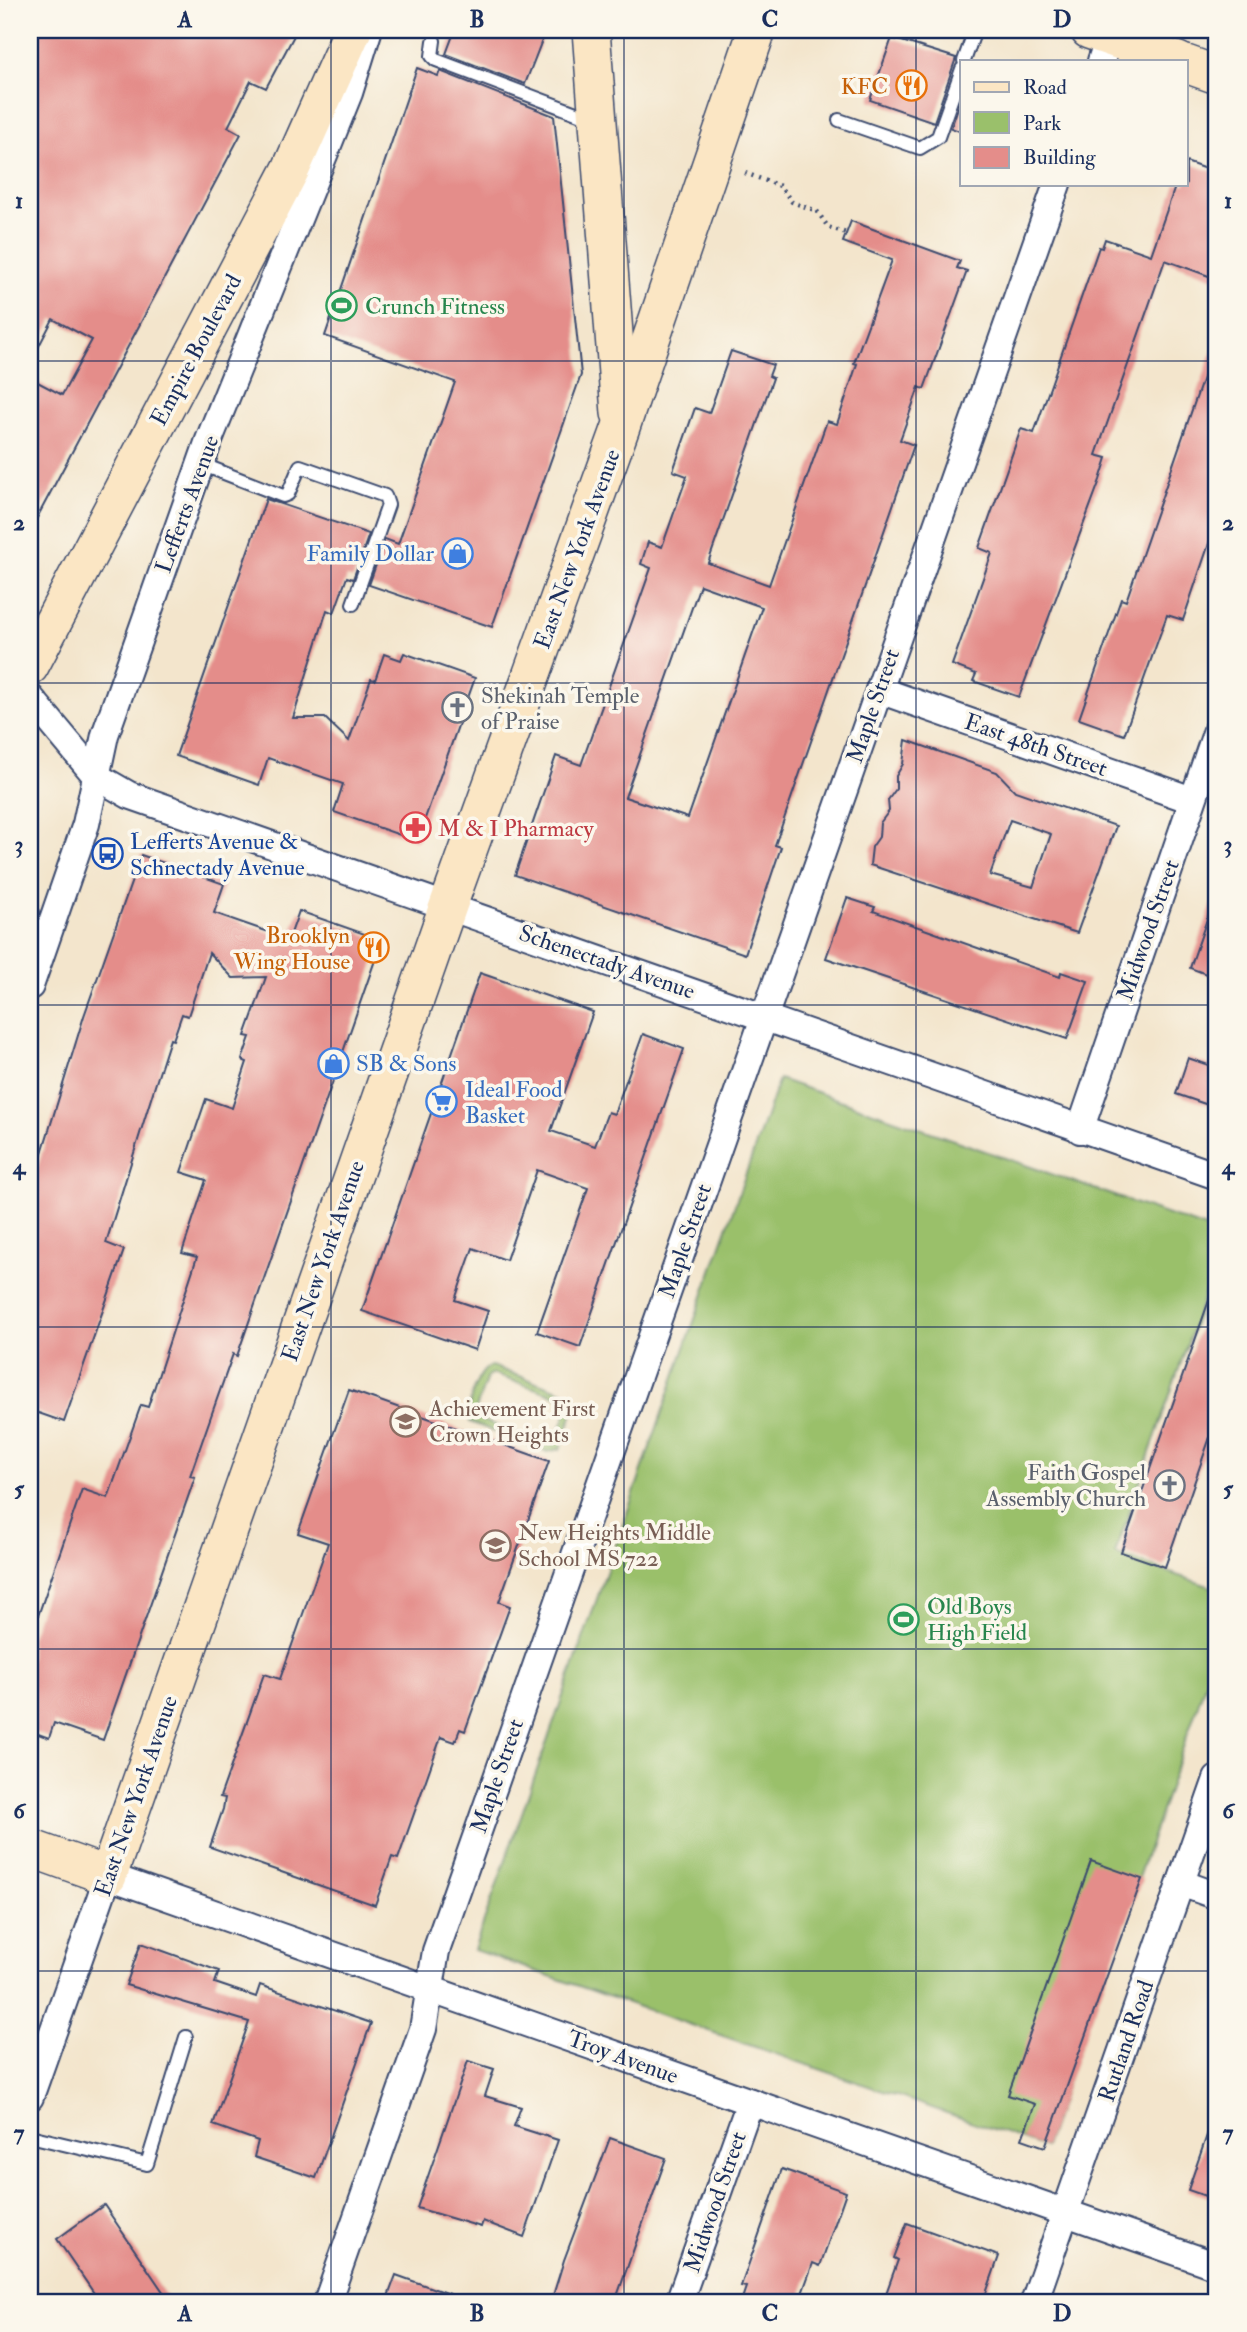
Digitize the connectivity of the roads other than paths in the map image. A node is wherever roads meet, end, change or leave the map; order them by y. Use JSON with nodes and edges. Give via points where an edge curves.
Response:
{"nodes":[{"id":1,"x":353,"y":30,"type":"edge"},
{"id":2,"x":368,"y":30,"type":"edge"},
{"id":3,"x":590,"y":30,"type":"edge"},
{"id":4,"x":757,"y":30,"type":"edge"},
{"id":5,"x":975,"y":30,"type":"edge"},
{"id":6,"x":434,"y":41,"type":"dead end"},
{"id":7,"x":1100,"y":43,"type":"edge"},
{"id":8,"x":964,"y":60,"type":"edge"},
{"id":9,"x":1174,"y":60,"type":"edge"},
{"id":10,"x":1188,"y":65,"type":"edge"},
{"id":11,"x":960,"y":75,"type":"edge"},
{"id":12,"x":1217,"y":75,"type":"edge"},
{"id":13,"x":839,"y":120,"type":"dead end"},
{"id":14,"x":598,"y":121,"type":"junction"},
{"id":15,"x":1056,"y":186,"type":"edge"},
{"id":16,"x":621,"y":427,"type":"junction"},
{"id":17,"x":201,"y":464,"type":"junction"},
{"id":18,"x":353,"y":604,"type":"dead end"},
{"id":19,"x":30,"y":666,"type":"edge"},
{"id":20,"x":879,"y":691,"type":"junction"},
{"id":21,"x":30,"y":697,"type":"edge"},
{"id":22,"x":1217,"y":730,"type":"edge"},
{"id":23,"x":96,"y":776,"type":"junction"},
{"id":24,"x":1192,"y":800,"type":"junction"},
{"id":25,"x":448,"y":906,"type":"junction"},
{"id":26,"x":30,"y":986,"type":"edge"},
{"id":27,"x":764,"y":1017,"type":"junction"},
{"id":28,"x":1080,"y":1130,"type":"junction"},
{"id":29,"x":1217,"y":1176,"type":"edge"},
{"id":30,"x":1217,"y":1779,"type":"edge"},
{"id":31,"x":30,"y":1848,"type":"edge"},
{"id":32,"x":108,"y":1876,"type":"junction"},
{"id":33,"x":1181,"y":1883,"type":"junction"},
{"id":34,"x":1217,"y":1896,"type":"edge"},
{"id":35,"x":430,"y":1988,"type":"junction"},
{"id":36,"x":186,"y":2037,"type":"dead end"},
{"id":37,"x":30,"y":2097,"type":"edge"},
{"id":38,"x":750,"y":2102,"type":"junction"},
{"id":39,"x":30,"y":2136,"type":"edge"},
{"id":40,"x":1065,"y":2212,"type":"junction"},
{"id":41,"x":1217,"y":2266,"type":"edge"},
{"id":42,"x":1035,"y":2298,"type":"edge"},
{"id":43,"x":327,"y":2302,"type":"edge"},
{"id":44,"x":679,"y":2302,"type":"edge"},
{"id":45,"x":1064,"y":2302,"type":"edge"}],
"edges":[{"from":1,"to":19,"type":"main road","name":"Empire Boulevard","via":[[291,169]]},
{"from":2,"to":17,"type":"street","name":"Lefferts Avenue","via":[[349,93]]},
{"from":3,"to":14,"type":"main road","name":"East New York Avenue"},
{"from":4,"to":16,"type":"main road","name":"East New York Avenue"},
{"from":5,"to":8,"type":"lane"},
{"from":6,"to":14,"type":"lane","via":[[436,61]]},
{"from":7,"to":9,"type":"main road"},
{"from":10,"to":12,"type":"main road"},
{"from":11,"to":13,"type":"lane","via":[[938,136],[920,148]]},
{"from":14,"to":16,"type":"main road","name":"East New York Avenue"},
{"from":15,"to":20,"type":"street","name":"Maple Street"},
{"from":16,"to":25,"type":"main road","name":"East New York Avenue"},
{"from":17,"to":18,"type":"lane","via":[[283,496],[300,466],[385,496],[388,505]]},
{"from":17,"to":23,"type":"street","name":"Lefferts Avenue","via":[[105,734]]},
{"from":20,"to":24,"type":"street","name":"East 48th Street"},
{"from":20,"to":27,"type":"street","name":"Maple Street"},
{"from":21,"to":23,"type":"street","name":"Schenectady Avenue"},
{"from":22,"to":24,"type":"street","name":"Midwood Street"},
{"from":23,"to":25,"type":"street","name":"Schenectady Avenue","via":[[129,795]]},
{"from":23,"to":26,"type":"street","name":"Lefferts Avenue","via":[[86,824]]},
{"from":24,"to":28,"type":"street","name":"Midwood Street"},
{"from":25,"to":27,"type":"street","name":"Schenectady Avenue"},
{"from":25,"to":32,"type":"main road","name":"East New York Avenue"},
{"from":27,"to":28,"type":"street","name":"Schenectady Avenue"},
{"from":27,"to":35,"type":"street","name":"Maple Street","via":[[440,1938]]},
{"from":28,"to":29,"type":"street","name":"Schenectady Avenue"},
{"from":30,"to":33,"type":"street","name":"Rutland Road"},
{"from":31,"to":32,"type":"main road","name":"Troy Avenue"},
{"from":32,"to":35,"type":"street","name":"Troy Avenue"},
{"from":32,"to":37,"type":"street","name":"East New York Avenue"},
{"from":33,"to":34,"type":"street"},
{"from":33,"to":40,"type":"street","name":"Rutland Road"},
{"from":35,"to":38,"type":"street","name":"Troy Avenue"},
{"from":35,"to":43,"type":"street","name":"Maple Street","via":[[423,2029]]},
{"from":36,"to":39,"type":"lane","via":[[147,2164]]},
{"from":38,"to":40,"type":"street","name":"Troy Avenue"},
{"from":38,"to":44,"type":"street","name":"Midwood Street"},
{"from":40,"to":41,"type":"street","name":"Troy Avenue"},
{"from":40,"to":42,"type":"street","name":"Rutland Road"},
{"from":42,"to":45,"type":"lane"}]}
